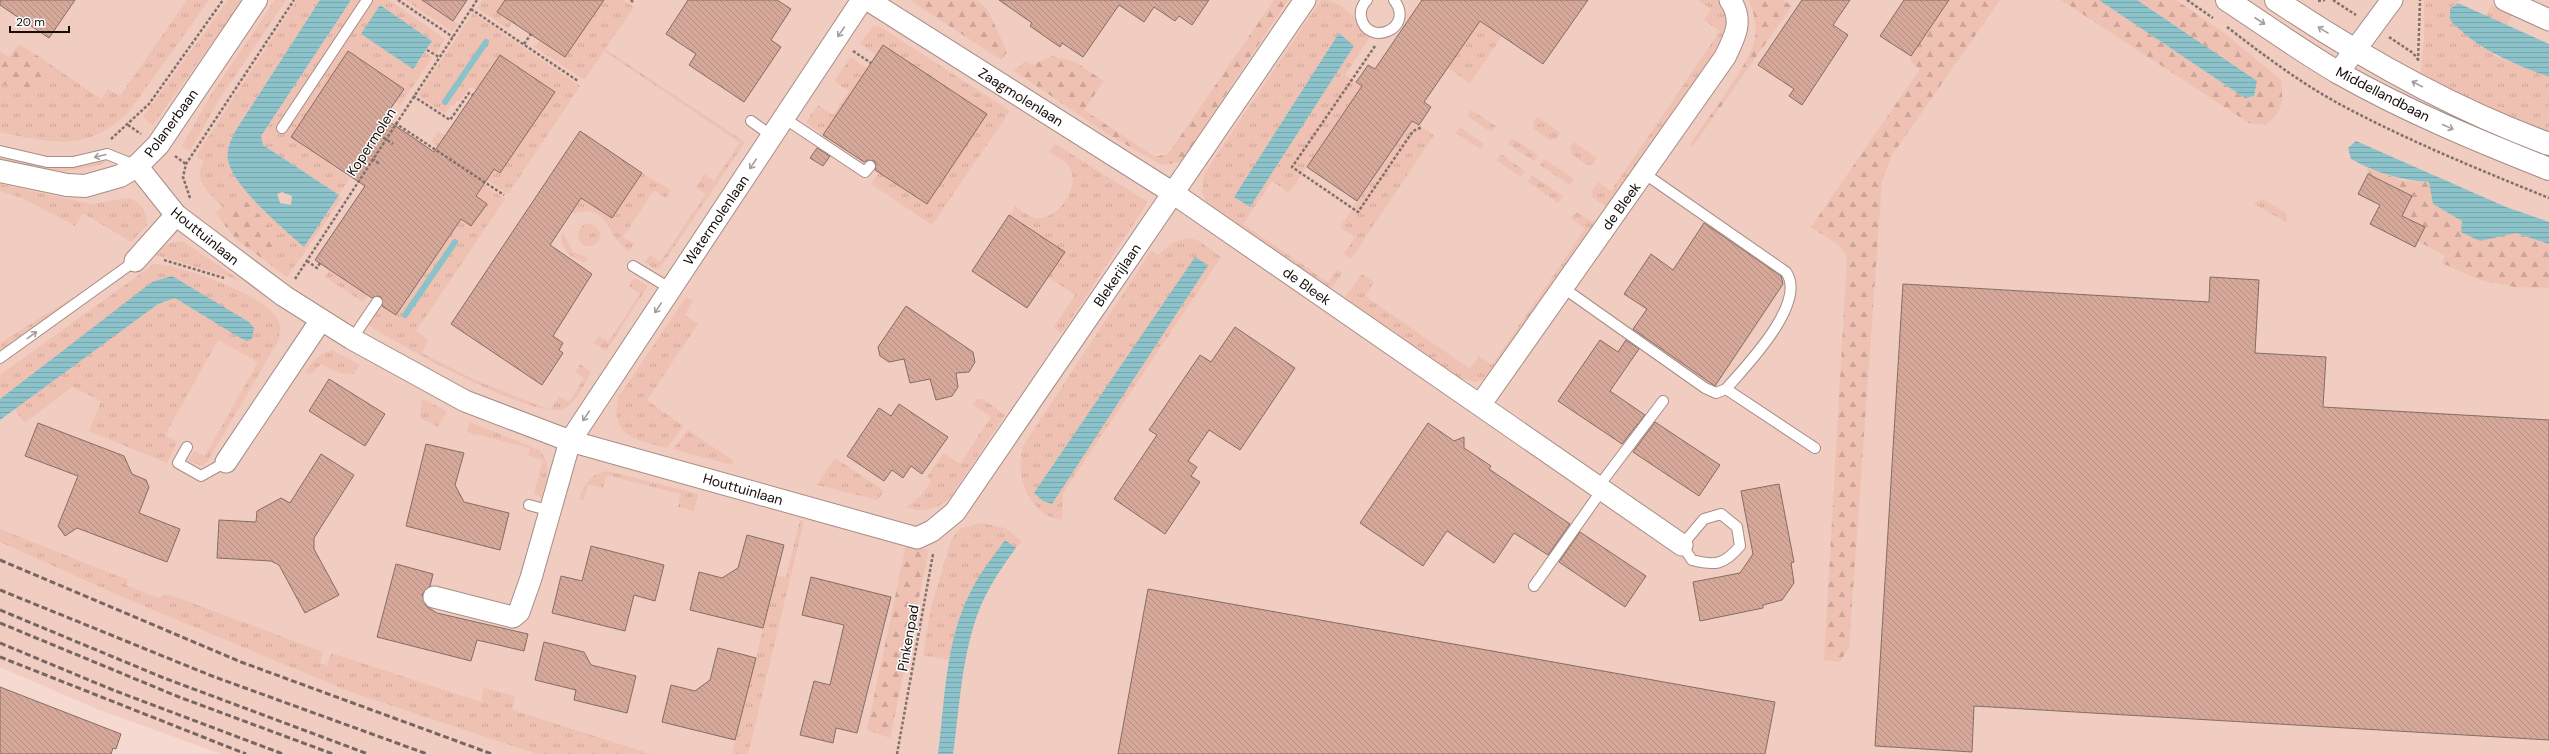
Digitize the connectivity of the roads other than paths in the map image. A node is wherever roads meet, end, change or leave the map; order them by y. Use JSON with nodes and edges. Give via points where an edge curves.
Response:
{"nodes":[{"id":1,"x":256,"y":0,"type":"edge"},
{"id":2,"x":367,"y":0,"type":"edge"},
{"id":3,"x":862,"y":0,"type":"edge"},
{"id":4,"x":868,"y":0,"type":"edge"},
{"id":5,"x":1305,"y":0,"type":"edge"},
{"id":6,"x":1394,"y":0,"type":"edge"},
{"id":7,"x":1730,"y":0,"type":"edge"},
{"id":8,"x":2227,"y":0,"type":"edge"},
{"id":9,"x":2276,"y":0,"type":"edge"},
{"id":10,"x":2392,"y":0,"type":"edge"},
{"id":11,"x":2505,"y":0,"type":"edge"},
{"id":12,"x":1364,"y":1,"type":"edge"},
{"id":13,"x":2549,"y":20,"type":"edge"},
{"id":14,"x":2356,"y":51,"type":"junction"},
{"id":15,"x":2338,"y":72,"type":"junction"},
{"id":16,"x":784,"y":118,"type":"junction"},
{"id":17,"x":751,"y":121,"type":"dead end"},
{"id":18,"x":282,"y":128,"type":"dead end"},
{"id":19,"x":772,"y":136,"type":"junction"},
{"id":20,"x":2549,"y":144,"type":"edge"},
{"id":21,"x":0,"y":151,"type":"edge"},
{"id":22,"x":137,"y":166,"type":"junction"},
{"id":23,"x":870,"y":166,"type":"dead end"},
{"id":24,"x":2549,"y":169,"type":"edge"},
{"id":25,"x":0,"y":171,"type":"edge"},
{"id":26,"x":1645,"y":174,"type":"junction"},
{"id":27,"x":1173,"y":193,"type":"junction"},
{"id":28,"x":176,"y":215,"type":"junction"},
{"id":29,"x":138,"y":257,"type":"joint"},
{"id":30,"x":632,"y":266,"type":"dead end"},
{"id":31,"x":1562,"y":287,"type":"junction"},
{"id":32,"x":671,"y":289,"type":"junction"},
{"id":33,"x":377,"y":302,"type":"dead end"},
{"id":34,"x":321,"y":320,"type":"junction"},
{"id":35,"x":352,"y":339,"type":"junction"},
{"id":36,"x":0,"y":358,"type":"edge"},
{"id":37,"x":1726,"y":389,"type":"junction"},
{"id":38,"x":1663,"y":401,"type":"dead end"},
{"id":39,"x":1480,"y":405,"type":"junction"},
{"id":40,"x":570,"y":441,"type":"junction"},
{"id":41,"x":187,"y":447,"type":"dead end"},
{"id":42,"x":1815,"y":448,"type":"dead end"},
{"id":43,"x":226,"y":462,"type":"joint"},
{"id":44,"x":1600,"y":488,"type":"junction"},
{"id":45,"x":529,"y":505,"type":"dead end"},
{"id":46,"x":551,"y":512,"type":"junction"},
{"id":47,"x":917,"y":538,"type":"joint"},
{"id":48,"x":1687,"y":557,"type":"junction"},
{"id":49,"x":1534,"y":586,"type":"dead end"},
{"id":50,"x":434,"y":597,"type":"dead end"}],
"edges":[{"from":1,"to":22,"type":"main road","name":"Polanerbaan","via":[[158,145]]},
{"from":2,"to":18,"type":"lane"},
{"from":3,"to":16,"type":"street","name":"Watermolenlaan","one_way":true},
{"from":4,"to":27,"type":"street","name":"Zaagmolenlaan"},
{"from":5,"to":27,"type":"street","name":"Blekerijlaan"},
{"from":6,"to":12,"type":"lane","via":[[1400,16],[1395,27],[1384,33],[1373,32],[1364,24],[1361,13]]},
{"from":7,"to":26,"type":"street","name":"de Bleek","via":[[1735,7],[1739,29],[1725,57]]},
{"from":8,"to":15,"type":"main road","name":"Middellandbaan","one_way":true},
{"from":14,"to":9,"type":"main road","name":"Middellandbaan","one_way":true},
{"from":10,"to":14,"type":"street"},
{"from":11,"to":13,"type":"street"},
{"from":14,"to":15,"type":"street"},
{"from":20,"to":14,"type":"main road","name":"Middellandbaan","one_way":true,"via":[[2516,132],[2438,96]]},
{"from":15,"to":24,"type":"main road","name":"Middellandbaan","one_way":true,"via":[[2400,105]]},
{"from":16,"to":19,"type":"street","name":"Watermolenlaan"},
{"from":16,"to":23,"type":"lane","via":[[865,172]]},
{"from":17,"to":19,"type":"lane"},
{"from":19,"to":32,"type":"street","name":"Watermolenlaan","one_way":true},
{"from":22,"to":21,"type":"lane","name":"Houttuinlaan","one_way":true,"via":[[107,154],[74,162],[47,162]]},
{"from":22,"to":25,"type":"main road","name":"Polanerbaan","via":[[120,176],[85,186],[67,185]]},
{"from":22,"to":28,"type":"street","name":"Houttuinlaan"},
{"from":26,"to":31,"type":"street","name":"de Bleek"},
{"from":26,"to":37,"type":"lane","via":[[1790,277],[1785,310],[1773,334]]},
{"from":27,"to":39,"type":"street","name":"de Bleek"},
{"from":27,"to":47,"type":"street","name":"Blekerijlaan","via":[[955,512]]},
{"from":28,"to":29,"type":"street"},
{"from":28,"to":34,"type":"street","name":"Houttuinlaan","via":[[284,296]]},
{"from":36,"to":29,"type":"lane","one_way":true},
{"from":30,"to":32,"type":"lane"},
{"from":31,"to":37,"type":"lane","via":[[1705,388],[1716,393]]},
{"from":31,"to":39,"type":"street","name":"de Bleek"},
{"from":32,"to":40,"type":"street","name":"Watermolenlaan","one_way":true},
{"from":33,"to":35,"type":"lane"},
{"from":34,"to":35,"type":"street","name":"Houttuinlaan"},
{"from":34,"to":43,"type":"street"},
{"from":35,"to":40,"type":"street","name":"Houttuinlaan","via":[[465,401]]},
{"from":37,"to":42,"type":"lane"},
{"from":38,"to":44,"type":"lane"},
{"from":39,"to":44,"type":"street","name":"de Bleek"},
{"from":40,"to":46,"type":"street"},
{"from":40,"to":47,"type":"street","name":"Houttuinlaan"},
{"from":41,"to":43,"type":"lane","via":[[178,463],[201,476]]},
{"from":44,"to":48,"type":"street","name":"de Bleek"},
{"from":44,"to":49,"type":"lane"},
{"from":45,"to":46,"type":"lane"},
{"from":46,"to":50,"type":"street","via":[[519,612],[513,618]]},
{"from":48,"to":48,"type":"lane","name":"de Bleek","via":[[1708,564],[1728,560],[1740,546],[1737,527],[1721,514],[1704,519]]}]}
